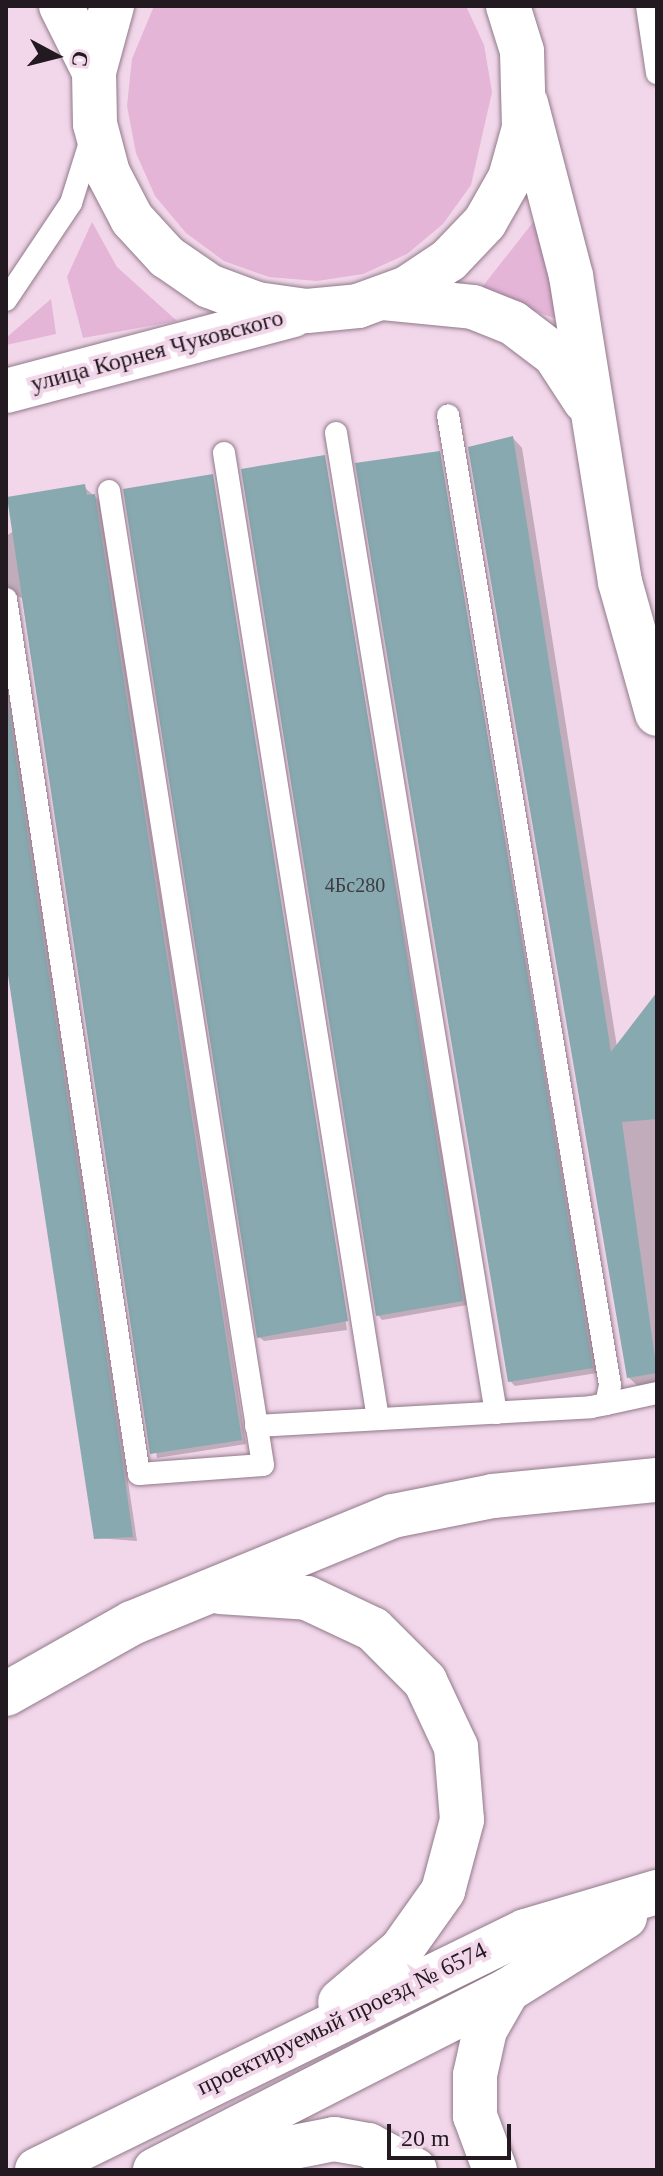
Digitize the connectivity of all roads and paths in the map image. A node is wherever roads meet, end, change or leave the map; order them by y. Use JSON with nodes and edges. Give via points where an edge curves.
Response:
{"nodes":[{"id":1,"x":61,"y":6,"type":"edge"},
{"id":2,"x":112,"y":6,"type":"edge"},
{"id":3,"x":508,"y":6,"type":"edge"},
{"id":4,"x":529,"y":6,"type":"edge"},
{"id":5,"x":647,"y":6,"type":"edge"},
{"id":6,"x":94,"y":72,"type":"junction"},
{"id":7,"x":657,"y":73,"type":"edge"},
{"id":8,"x":526,"y":90,"type":"junction"},
{"id":9,"x":95,"y":124,"type":"junction"},
{"id":10,"x":383,"y":298,"type":"junction"},
{"id":11,"x":6,"y":300,"type":"edge"},
{"id":12,"x":307,"y":311,"type":"junction"},
{"id":13,"x":6,"y":391,"type":"edge"},
{"id":14,"x":592,"y":413,"type":"junction"},
{"id":15,"x":448,"y":415,"type":"dead end"},
{"id":16,"x":336,"y":433,"type":"dead end"},
{"id":17,"x":224,"y":453,"type":"dead end"},
{"id":18,"x":109,"y":491,"type":"dead end"},
{"id":19,"x":6,"y":599,"type":"edge"},
{"id":20,"x":657,"y":714,"type":"edge"},
{"id":21,"x":657,"y":1393,"type":"edge"},
{"id":22,"x":606,"y":1404,"type":"junction"},
{"id":23,"x":496,"y":1413,"type":"junction"},
{"id":24,"x":378,"y":1419,"type":"junction"},
{"id":25,"x":256,"y":1426,"type":"junction"},
{"id":26,"x":657,"y":1480,"type":"edge"},
{"id":27,"x":214,"y":1592,"type":"junction"},
{"id":28,"x":6,"y":1694,"type":"edge"},
{"id":29,"x":657,"y":1894,"type":"edge"},
{"id":30,"x":508,"y":1990,"type":"junction"},
{"id":31,"x":289,"y":2044,"type":"junction"},
{"id":32,"x":37,"y":2170,"type":"edge"},
{"id":33,"x":155,"y":2170,"type":"edge"},
{"id":34,"x":181,"y":2170,"type":"edge"},
{"id":35,"x":415,"y":2170,"type":"edge"},
{"id":36,"x":495,"y":2170,"type":"edge"}],
"edges":[{"from":1,"to":6,"type":"main road"},
{"from":2,"to":6,"type":"main road","name":"улица Корнея Чуковского"},
{"from":3,"to":8,"type":"main road","name":"улица Корнея Чуковского"},
{"from":4,"to":8,"type":"main road"},
{"from":5,"to":7,"type":"lane"},
{"from":6,"to":9,"type":"main road","name":"улица Корнея Чуковского"},
{"from":8,"to":10,"type":"main road","name":"улица Корнея Чуковского","via":[[518,153],[485,222],[429,275]]},
{"from":8,"to":14,"type":"main road","via":[[571,276]]},
{"from":9,"to":11,"type":"lane","via":[[71,203]]},
{"from":9,"to":12,"type":"main road","name":"улица Корнея Чуковского","via":[[119,197],[167,257],[232,297]]},
{"from":10,"to":12,"type":"main road","name":"улица Корнея Чуковского"},
{"from":10,"to":14,"type":"main road","via":[[473,307],[513,323],[555,355]]},
{"from":12,"to":13,"type":"main road","name":"улица Корнея Чуковского"},
{"from":14,"to":20,"type":"main road","via":[[620,582]]},
{"from":15,"to":22,"type":"lane","via":[[610,1385]]},
{"from":16,"to":23,"type":"lane"},
{"from":17,"to":24,"type":"lane"},
{"from":18,"to":25,"type":"lane"},
{"from":19,"to":25,"type":"lane","via":[[139,1474],[263,1465]]},
{"from":21,"to":22,"type":"lane"},
{"from":22,"to":23,"type":"lane"},
{"from":23,"to":24,"type":"lane"},
{"from":24,"to":25,"type":"lane"},
{"from":26,"to":27,"type":"main road","via":[[493,1496],[393,1516]]},
{"from":27,"to":28,"type":"main road","via":[[132,1623]]},
{"from":27,"to":31,"type":"main road","via":[[307,1598],[373,1629],[425,1681],[456,1747],[462,1820],[443,1891],[401,1950]]},
{"from":29,"to":30,"type":"main road","name":"проектируемый проезд № 6574"},
{"from":29,"to":31,"type":"main road","name":"проектируемый проезд № 6574","via":[[525,1931]]},
{"from":30,"to":33,"type":"main road","name":"проектируемый проезд № 6574"},
{"from":30,"to":36,"type":"main road","via":[[485,2030],[475,2075],[475,2116]]},
{"from":31,"to":32,"type":"main road","name":"проектируемый проезд № 6574"},
{"from":34,"to":35,"type":"main road","via":[[334,2139],[368,2145]]}]}
